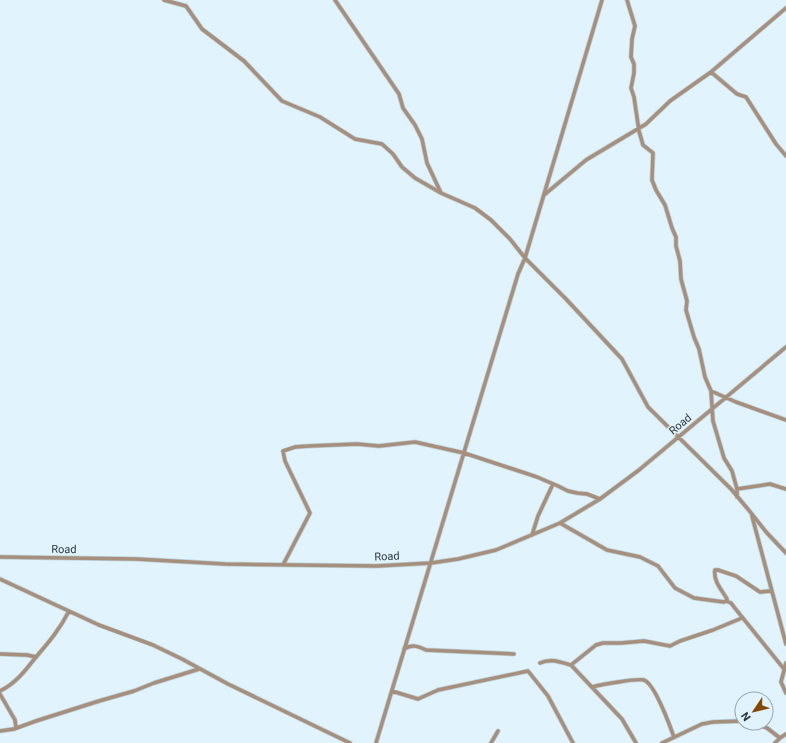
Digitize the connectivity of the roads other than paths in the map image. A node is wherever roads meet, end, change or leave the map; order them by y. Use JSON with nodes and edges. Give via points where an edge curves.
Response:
{"nodes":[{"id":1,"x":164,"y":0,"type":"edge"},
{"id":2,"x":335,"y":0,"type":"edge"},
{"id":3,"x":602,"y":0,"type":"edge"},
{"id":4,"x":627,"y":0,"type":"edge"},
{"id":5,"x":786,"y":8,"type":"edge"},
{"id":6,"x":711,"y":72,"type":"junction"},
{"id":7,"x":638,"y":128,"type":"junction"},
{"id":8,"x":786,"y":156,"type":"edge"},
{"id":9,"x":441,"y":193,"type":"junction"},
{"id":10,"x":544,"y":195,"type":"junction"},
{"id":11,"x":525,"y":258,"type":"junction"},
{"id":12,"x":786,"y":347,"type":"edge"},
{"id":13,"x":711,"y":391,"type":"junction"},
{"id":14,"x":725,"y":398,"type":"junction"},
{"id":15,"x":713,"y":408,"type":"junction"},
{"id":16,"x":786,"y":420,"type":"edge"},
{"id":17,"x":678,"y":438,"type":"junction"},
{"id":18,"x":464,"y":453,"type":"junction"},
{"id":19,"x":553,"y":484,"type":"junction"},
{"id":20,"x":738,"y":488,"type":"junction"},
{"id":21,"x":786,"y":489,"type":"edge"},
{"id":22,"x":737,"y":496,"type":"junction"},
{"id":23,"x":600,"y":499,"type":"junction"},
{"id":24,"x":752,"y":514,"type":"junction"},
{"id":25,"x":560,"y":523,"type":"junction"},
{"id":26,"x":532,"y":535,"type":"junction"},
{"id":27,"x":786,"y":553,"type":"edge"},
{"id":28,"x":0,"y":557,"type":"edge"},
{"id":29,"x":431,"y":563,"type":"junction"},
{"id":30,"x":283,"y":565,"type":"junction"},
{"id":31,"x":0,"y":579,"type":"edge"},
{"id":32,"x":771,"y":591,"type":"junction"},
{"id":33,"x":726,"y":601,"type":"junction"},
{"id":34,"x":69,"y":611,"type":"junction"},
{"id":35,"x":742,"y":618,"type":"junction"},
{"id":36,"x":786,"y":644,"type":"edge"},
{"id":37,"x":404,"y":649,"type":"junction"},
{"id":38,"x":0,"y":654,"type":"edge"},
{"id":39,"x":514,"y":654,"type":"dead end"},
{"id":40,"x":36,"y":657,"type":"junction"},
{"id":41,"x":540,"y":663,"type":"dead end"},
{"id":42,"x":786,"y":663,"type":"edge"},
{"id":43,"x":571,"y":665,"type":"junction"},
{"id":44,"x":199,"y":669,"type":"junction"},
{"id":45,"x":784,"y":669,"type":"junction"},
{"id":46,"x":592,"y":687,"type":"junction"},
{"id":47,"x":392,"y":691,"type":"junction"},
{"id":48,"x":0,"y":693,"type":"edge"},
{"id":49,"x":786,"y":693,"type":"edge"},
{"id":50,"x":734,"y":721,"type":"edge"},
{"id":51,"x":16,"y":728,"type":"junction"},
{"id":52,"x":0,"y":731,"type":"edge"},
{"id":53,"x":498,"y":731,"type":"dead end"},
{"id":54,"x":771,"y":731,"type":"edge"},
{"id":55,"x":786,"y":734,"type":"edge"},
{"id":56,"x":674,"y":737,"type":"junction"},
{"id":57,"x":780,"y":738,"type":"junction"},
{"id":58,"x":350,"y":743,"type":"edge"},
{"id":59,"x":376,"y":743,"type":"edge"},
{"id":60,"x":491,"y":743,"type":"edge"},
{"id":61,"x":573,"y":743,"type":"edge"},
{"id":62,"x":636,"y":743,"type":"edge"},
{"id":63,"x":662,"y":743,"type":"edge"},
{"id":64,"x":775,"y":743,"type":"edge"}],
"edges":[{"from":1,"to":9,"type":"street","via":[[186,6],[202,29],[244,61],[282,101],[320,117],[355,139],[382,144],[415,178]]},
{"from":2,"to":9,"type":"street","via":[[399,94],[403,108],[422,140],[427,163]]},
{"from":3,"to":10,"type":"street"},
{"from":4,"to":7,"type":"street","via":[[635,26],[632,39],[631,58],[634,73],[631,88]]},
{"from":5,"to":6,"type":"street"},
{"from":6,"to":7,"type":"street"},
{"from":6,"to":8,"type":"street","via":[[737,94],[746,97]]},
{"from":7,"to":10,"type":"street","via":[[586,160]]},
{"from":7,"to":13,"type":"street","via":[[643,145],[652,153],[652,180],[665,205],[676,237],[681,279],[687,301],[686,310]]},
{"from":9,"to":11,"type":"street","via":[[475,208],[491,220]]},
{"from":10,"to":11,"type":"street"},
{"from":11,"to":17,"type":"street","via":[[622,359],[648,407]]},
{"from":11,"to":18,"type":"street"},
{"from":12,"to":14,"type":"street","name":"Road"},
{"from":13,"to":14,"type":"street"},
{"from":13,"to":15,"type":"street"},
{"from":14,"to":15,"type":"street","name":"Road"},
{"from":14,"to":16,"type":"street"},
{"from":15,"to":17,"type":"street","name":"Road"},
{"from":15,"to":20,"type":"street","via":[[713,421],[724,458]]},
{"from":17,"to":22,"type":"street"},
{"from":17,"to":23,"type":"street","name":"Road"},
{"from":18,"to":19,"type":"street"},
{"from":18,"to":29,"type":"street"},
{"from":18,"to":30,"type":"street","via":[[415,442],[379,446],[321,445],[283,451],[284,461],[310,513]]},
{"from":19,"to":23,"type":"street","via":[[577,494],[587,494]]},
{"from":19,"to":26,"type":"street"},
{"from":20,"to":21,"type":"street","via":[[770,484]]},
{"from":20,"to":22,"type":"street"},
{"from":22,"to":24,"type":"street"},
{"from":23,"to":25,"type":"street","name":"Road"},
{"from":24,"to":27,"type":"street"},
{"from":24,"to":32,"type":"street"},
{"from":25,"to":26,"type":"street","name":"Road"},
{"from":25,"to":33,"type":"street","via":[[607,550],[640,558],[658,566],[675,588],[694,598]]},
{"from":26,"to":29,"type":"street","name":"Road","via":[[496,550]]},
{"from":28,"to":30,"type":"street","name":"Road"},
{"from":29,"to":30,"type":"street","name":"Road","via":[[377,566]]},
{"from":29,"to":37,"type":"street"},
{"from":31,"to":34,"type":"street"},
{"from":32,"to":33,"type":"street","via":[[760,592],[736,576],[715,570],[717,583]]},
{"from":32,"to":36,"type":"street"},
{"from":33,"to":35,"type":"street","via":[[731,603]]},
{"from":34,"to":40,"type":"street","via":[[59,629]]},
{"from":34,"to":44,"type":"street","via":[[153,645]]},
{"from":35,"to":43,"type":"street","via":[[670,646],[644,641],[603,642]]},
{"from":35,"to":45,"type":"street"},
{"from":37,"to":39,"type":"street","via":[[418,646],[426,650]]},
{"from":37,"to":47,"type":"street"},
{"from":38,"to":40,"type":"street"},
{"from":40,"to":48,"type":"street","via":[[16,681]]},
{"from":41,"to":43,"type":"street","via":[[552,660]]},
{"from":42,"to":45,"type":"street"},
{"from":43,"to":46,"type":"street"},
{"from":44,"to":51,"type":"street"},
{"from":44,"to":58,"type":"street"},
{"from":45,"to":49,"type":"street","via":[[781,682]]},
{"from":46,"to":56,"type":"street","via":[[644,680],[656,694]]},
{"from":46,"to":62,"type":"street","via":[[622,719]]},
{"from":47,"to":59,"type":"street"},
{"from":47,"to":61,"type":"street","via":[[418,699],[438,690],[528,671],[548,696]]},
{"from":48,"to":51,"type":"street","via":[[15,720]]},
{"from":50,"to":56,"type":"street","via":[[702,724]]},
{"from":51,"to":52,"type":"street"},
{"from":53,"to":60,"type":"street"},
{"from":54,"to":57,"type":"street"},
{"from":55,"to":57,"type":"street"},
{"from":56,"to":63,"type":"street"},
{"from":57,"to":64,"type":"street"}]}
